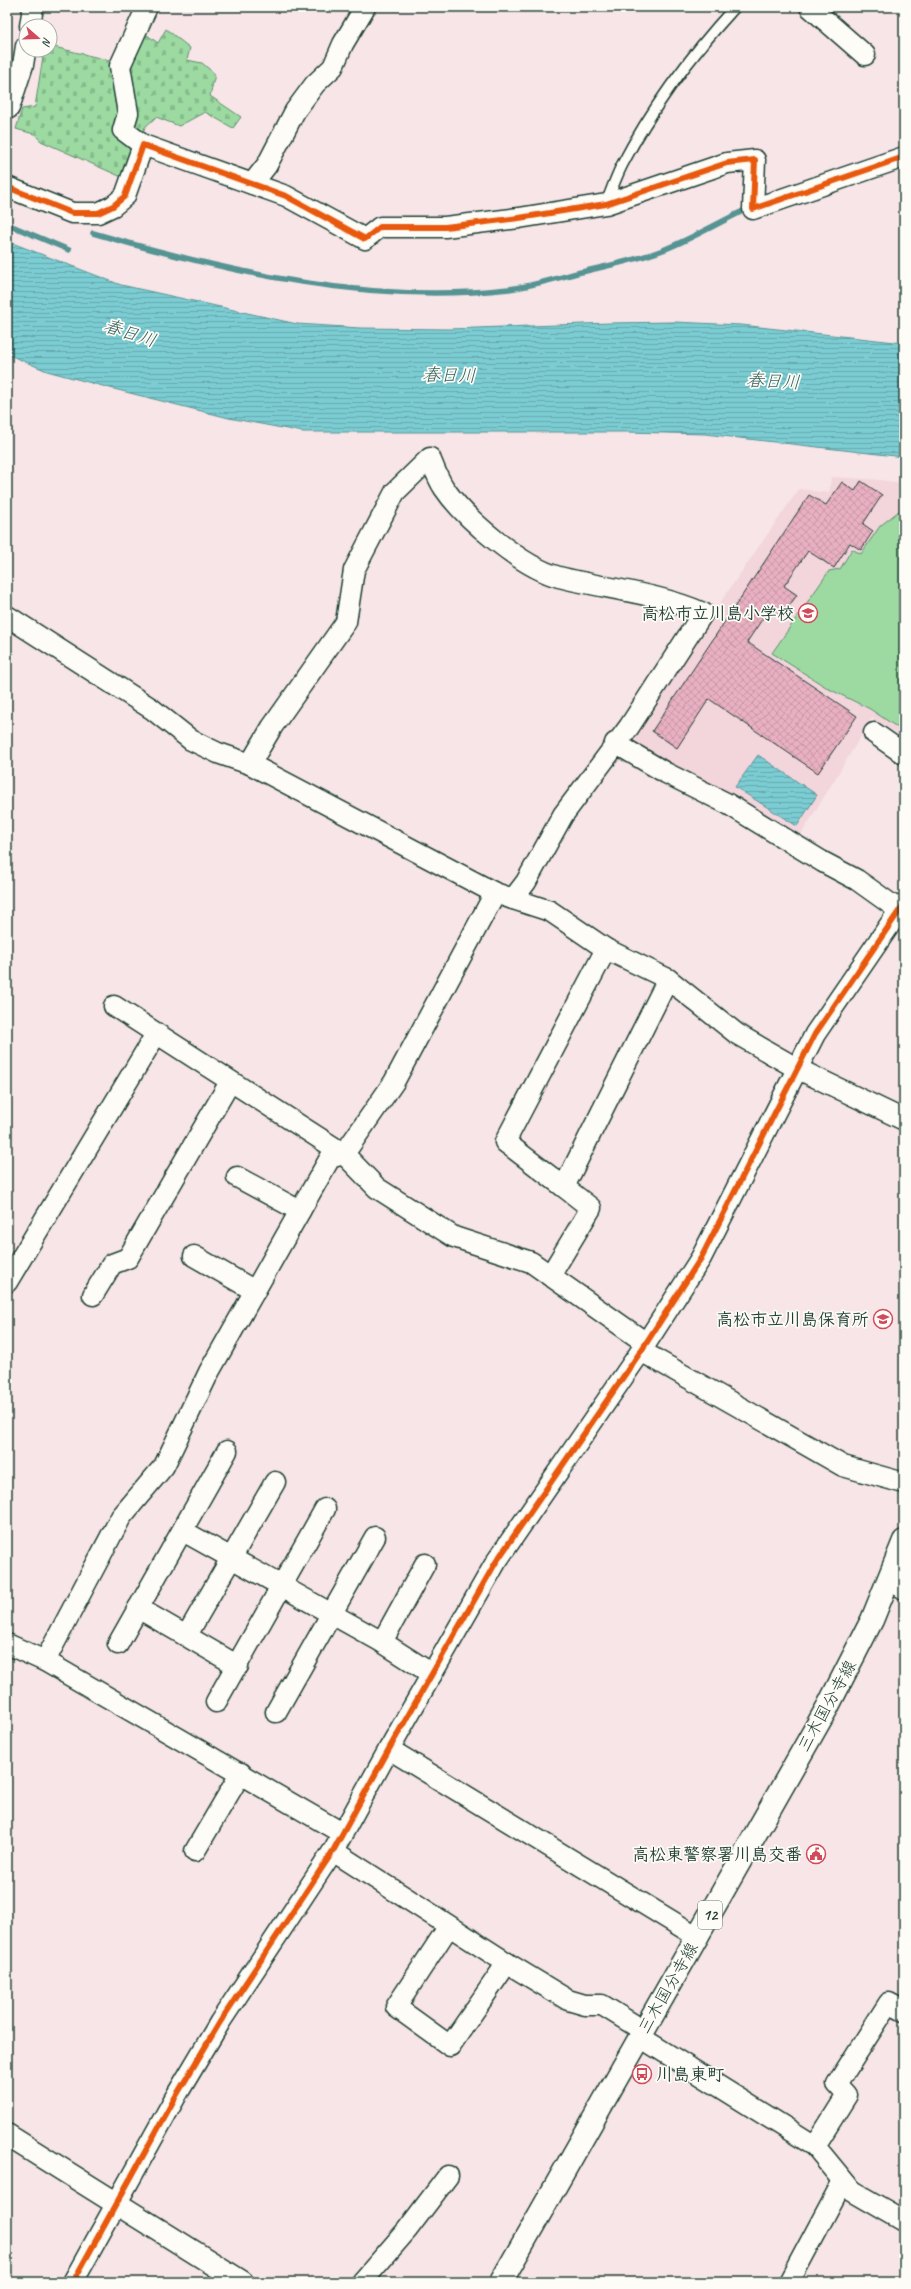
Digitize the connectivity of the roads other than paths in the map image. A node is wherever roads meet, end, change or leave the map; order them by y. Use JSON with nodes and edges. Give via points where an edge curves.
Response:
{"nodes":[{"id":1,"x":33,"y":7,"type":"edge"},
{"id":2,"x":147,"y":7,"type":"edge"},
{"id":3,"x":365,"y":7,"type":"edge"},
{"id":4,"x":735,"y":7,"type":"edge"},
{"id":5,"x":810,"y":7,"type":"edge"},
{"id":6,"x":31,"y":18,"type":"edge"},
{"id":7,"x":865,"y":55,"type":"dead end"},
{"id":8,"x":24,"y":58,"type":"edge"},
{"id":9,"x":10,"y":108,"type":"dead end"},
{"id":10,"x":143,"y":145,"type":"junction"},
{"id":11,"x":904,"y":157,"type":"edge"},
{"id":12,"x":252,"y":184,"type":"junction"},
{"id":13,"x":7,"y":187,"type":"edge"},
{"id":14,"x":606,"y":204,"type":"junction"},
{"id":15,"x":7,"y":616,"type":"edge"},
{"id":16,"x":874,"y":733,"type":"dead end"},
{"id":17,"x":615,"y":743,"type":"junction"},
{"id":18,"x":904,"y":754,"type":"edge"},
{"id":19,"x":250,"y":764,"type":"junction"},
{"id":20,"x":504,"y":896,"type":"junction"},
{"id":21,"x":902,"y":907,"type":"edge"},
{"id":22,"x":606,"y":949,"type":"junction"},
{"id":23,"x":668,"y":979,"type":"junction"},
{"id":24,"x":114,"y":1006,"type":"dead end"},
{"id":25,"x":156,"y":1034,"type":"junction"},
{"id":26,"x":798,"y":1069,"type":"junction"},
{"id":27,"x":230,"y":1082,"type":"junction"},
{"id":28,"x":904,"y":1120,"type":"edge"},
{"id":29,"x":344,"y":1154,"type":"junction"},
{"id":30,"x":237,"y":1177,"type":"dead end"},
{"id":31,"x":564,"y":1187,"type":"junction"},
{"id":32,"x":300,"y":1212,"type":"junction"},
{"id":33,"x":194,"y":1256,"type":"dead end"},
{"id":34,"x":550,"y":1276,"type":"junction"},
{"id":35,"x":7,"y":1282,"type":"edge"},
{"id":36,"x":255,"y":1291,"type":"junction"},
{"id":37,"x":93,"y":1295,"type":"dead end"},
{"id":38,"x":644,"y":1347,"type":"junction"},
{"id":39,"x":227,"y":1451,"type":"dead end"},
{"id":40,"x":275,"y":1482,"type":"dead end"},
{"id":41,"x":904,"y":1483,"type":"edge"},
{"id":42,"x":325,"y":1509,"type":"dead end"},
{"id":43,"x":183,"y":1531,"type":"junction"},
{"id":44,"x":375,"y":1537,"type":"dead end"},
{"id":45,"x":904,"y":1541,"type":"edge"},
{"id":46,"x":231,"y":1558,"type":"junction"},
{"id":47,"x":425,"y":1564,"type":"dead end"},
{"id":48,"x":896,"y":1584,"type":"edge"},
{"id":49,"x":281,"y":1586,"type":"junction"},
{"id":50,"x":138,"y":1608,"type":"junction"},
{"id":51,"x":331,"y":1614,"type":"junction"},
{"id":52,"x":187,"y":1635,"type":"junction"},
{"id":53,"x":382,"y":1642,"type":"junction"},
{"id":54,"x":7,"y":1644,"type":"edge"},
{"id":55,"x":118,"y":1644,"type":"dead end"},
{"id":56,"x":45,"y":1661,"type":"junction"},
{"id":57,"x":238,"y":1666,"type":"junction"},
{"id":58,"x":432,"y":1674,"type":"junction"},
{"id":59,"x":216,"y":1702,"type":"dead end"},
{"id":60,"x":276,"y":1712,"type":"dead end"},
{"id":61,"x":389,"y":1749,"type":"junction"},
{"id":62,"x":241,"y":1773,"type":"junction"},
{"id":63,"x":342,"y":1833,"type":"junction"},
{"id":64,"x":195,"y":1851,"type":"dead end"},
{"id":65,"x":333,"y":1851,"type":"junction"},
{"id":66,"x":449,"y":1926,"type":"junction"},
{"id":67,"x":698,"y":1937,"type":"junction"},
{"id":68,"x":507,"y":1964,"type":"junction"},
{"id":69,"x":904,"y":2011,"type":"edge"},
{"id":70,"x":642,"y":2034,"type":"junction"},
{"id":71,"x":7,"y":2135,"type":"edge"},
{"id":72,"x":815,"y":2146,"type":"junction"},
{"id":73,"x":448,"y":2176,"type":"dead end"},
{"id":74,"x":844,"y":2181,"type":"junction"},
{"id":75,"x":116,"y":2203,"type":"junction"},
{"id":76,"x":904,"y":2221,"type":"edge"},
{"id":77,"x":797,"y":2279,"type":"edge"},
{"id":78,"x":73,"y":2282,"type":"edge"},
{"id":79,"x":242,"y":2282,"type":"edge"},
{"id":80,"x":362,"y":2282,"type":"edge"},
{"id":81,"x":501,"y":2282,"type":"edge"}],
"edges":[{"from":1,"to":6,"type":"street"},
{"from":2,"to":10,"type":"street","via":[[120,66],[128,113],[123,130]]},
{"from":3,"to":12,"type":"street","via":[[333,66],[315,84],[295,111],[266,165]]},
{"from":4,"to":14,"type":"lane","via":[[705,39],[658,106],[622,165]]},
{"from":5,"to":7,"type":"street"},
{"from":8,"to":9,"type":"street"},
{"from":10,"to":12,"type":"street"},
{"from":10,"to":13,"type":"street","via":[[125,196],[113,206],[98,213],[72,213]]},
{"from":11,"to":14,"type":"street","via":[[753,209],[754,160],[727,163]]},
{"from":12,"to":14,"type":"street","via":[[286,196],[365,239],[380,227],[446,227]]},
{"from":15,"to":19,"type":"street","via":[[152,709],[191,740]]},
{"from":16,"to":18,"type":"street"},
{"from":17,"to":19,"type":"street","via":[[629,727],[703,613],[679,602],[557,576],[529,564],[468,516],[444,488],[430,458],[395,492],[354,570],[346,622],[272,727]]},
{"from":17,"to":20,"type":"street","via":[[563,815],[526,882]]},
{"from":17,"to":21,"type":"street","via":[[666,773],[728,804]]},
{"from":19,"to":20,"type":"street"},
{"from":20,"to":22,"type":"street","via":[[550,911]]},
{"from":20,"to":29,"type":"street","via":[[394,1082]]},
{"from":21,"to":26,"type":"street","via":[[815,1034]]},
{"from":22,"to":23,"type":"street"},
{"from":22,"to":31,"type":"street","via":[[505,1142]]},
{"from":23,"to":26,"type":"street","via":[[737,1034]]},
{"from":23,"to":31,"type":"street"},
{"from":24,"to":25,"type":"street"},
{"from":25,"to":27,"type":"street"},
{"from":25,"to":35,"type":"street"},
{"from":26,"to":28,"type":"street"},
{"from":26,"to":38,"type":"street","via":[[701,1258]]},
{"from":27,"to":29,"type":"street"},
{"from":27,"to":37,"type":"street","via":[[128,1258],[112,1264]]},
{"from":29,"to":32,"type":"street","via":[[330,1158]]},
{"from":29,"to":34,"type":"street","via":[[377,1188],[454,1237],[531,1262]]},
{"from":30,"to":32,"type":"street"},
{"from":31,"to":34,"type":"street","via":[[591,1208]]},
{"from":32,"to":36,"type":"street"},
{"from":33,"to":36,"type":"street"},
{"from":34,"to":38,"type":"street"},
{"from":36,"to":56,"type":"street","via":[[209,1372],[164,1466],[121,1517]]},
{"from":38,"to":41,"type":"street","via":[[843,1466]]},
{"from":38,"to":58,"type":"street","via":[[496,1562]]},
{"from":39,"to":43,"type":"street"},
{"from":40,"to":46,"type":"street"},
{"from":42,"to":49,"type":"street"},
{"from":43,"to":46,"type":"street"},
{"from":43,"to":50,"type":"street"},
{"from":44,"to":51,"type":"street"},
{"from":45,"to":48,"type":"main road","name":"三木国分寺線","number":"12"},
{"from":46,"to":49,"type":"street"},
{"from":46,"to":52,"type":"street"},
{"from":47,"to":53,"type":"street"},
{"from":48,"to":67,"type":"main road","name":"三木国分寺線","number":"12","via":[[872,1620],[827,1708]]},
{"from":49,"to":51,"type":"street"},
{"from":49,"to":57,"type":"street"},
{"from":50,"to":52,"type":"street"},
{"from":50,"to":55,"type":"street"},
{"from":51,"to":53,"type":"street"},
{"from":51,"to":60,"type":"street"},
{"from":52,"to":57,"type":"street"},
{"from":53,"to":58,"type":"street"},
{"from":54,"to":56,"type":"street"},
{"from":56,"to":62,"type":"street"},
{"from":57,"to":59,"type":"street"},
{"from":58,"to":61,"type":"street"},
{"from":61,"to":63,"type":"street"},
{"from":61,"to":67,"type":"street"},
{"from":62,"to":63,"type":"street"},
{"from":62,"to":64,"type":"street"},
{"from":63,"to":65,"type":"street"},
{"from":65,"to":66,"type":"street"},
{"from":65,"to":75,"type":"street","via":[[220,2022]]},
{"from":66,"to":68,"type":"street"},
{"from":66,"to":68,"type":"street","via":[[396,2007],[450,2046]]},
{"from":67,"to":70,"type":"main road","name":"三木国分寺線","number":"12"},
{"from":68,"to":70,"type":"street","via":[[568,2000],[585,2005],[602,2005]]},
{"from":69,"to":72,"type":"street","via":[[889,2003],[837,2084],[847,2095]]},
{"from":70,"to":72,"type":"street"},
{"from":70,"to":81,"type":"main road","name":"三木国分寺線","number":"12"},
{"from":71,"to":75,"type":"main road"},
{"from":72,"to":74,"type":"street"},
{"from":73,"to":80,"type":"street","via":[[407,2230]]},
{"from":74,"to":76,"type":"street","via":[[852,2192]]},
{"from":74,"to":77,"type":"street"},
{"from":75,"to":78,"type":"street"},
{"from":75,"to":79,"type":"main road"}]}
